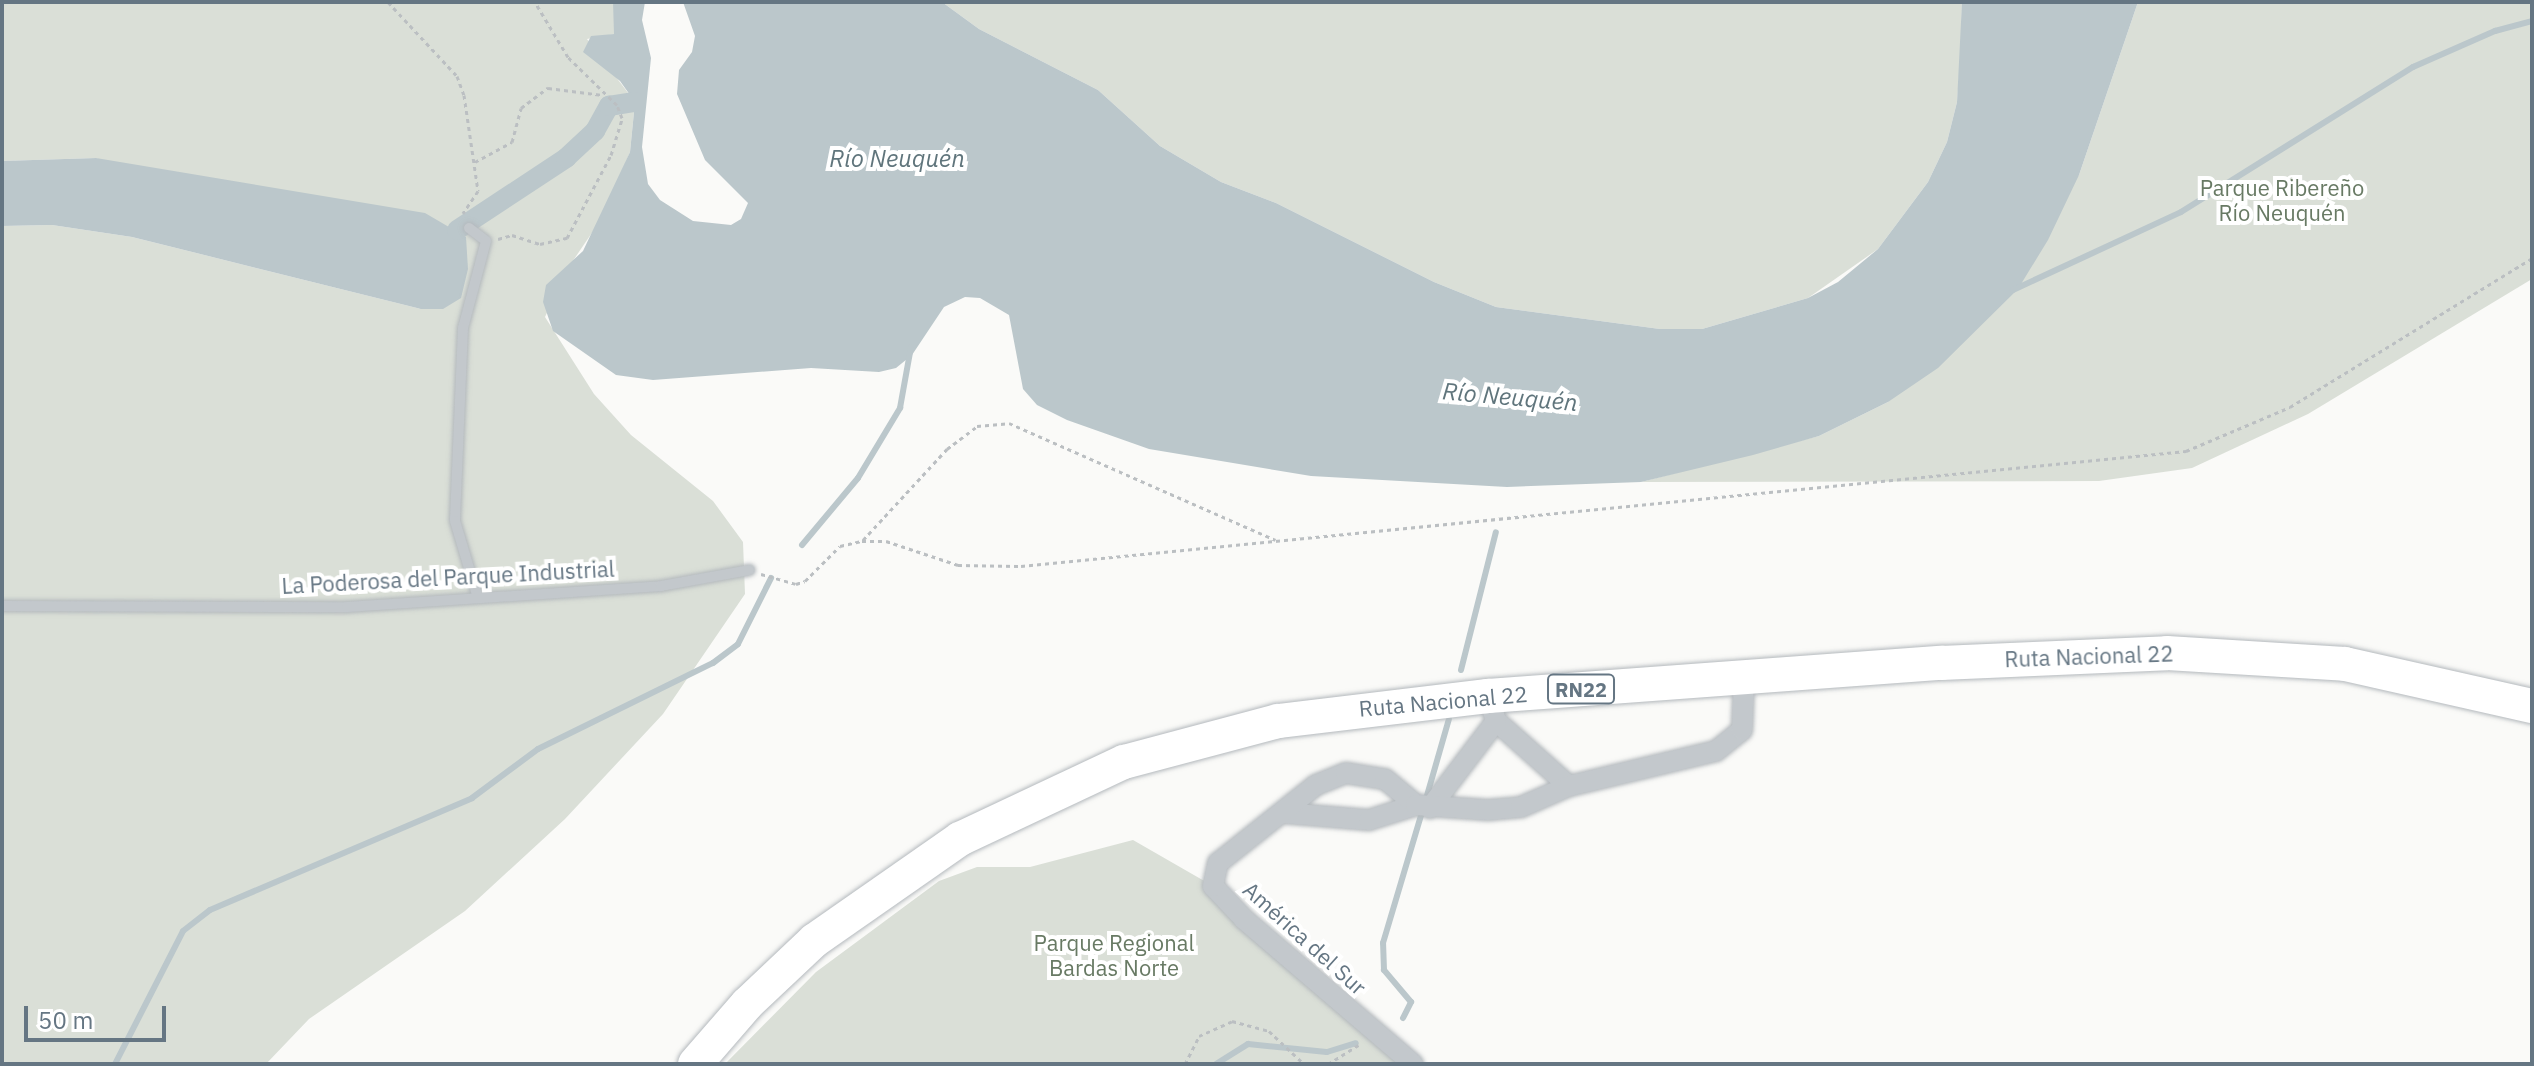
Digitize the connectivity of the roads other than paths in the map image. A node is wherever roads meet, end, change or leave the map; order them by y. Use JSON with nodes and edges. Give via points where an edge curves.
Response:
{"nodes":[{"id":1,"x":469,"y":228,"type":"dead end"},
{"id":2,"x":750,"y":570,"type":"road end"},
{"id":3,"x":478,"y":598,"type":"junction"},
{"id":4,"x":2,"y":606,"type":"edge"},
{"id":5,"x":1744,"y":678,"type":"junction"},
{"id":6,"x":2532,"y":706,"type":"edge"},
{"id":7,"x":1492,"y":708,"type":"junction"},
{"id":8,"x":1569,"y":786,"type":"junction"},
{"id":9,"x":1423,"y":806,"type":"junction"},
{"id":10,"x":1284,"y":813,"type":"junction"},
{"id":11,"x":695,"y":1064,"type":"edge"},
{"id":12,"x":1413,"y":1064,"type":"edge"}],
"edges":[{"from":1,"to":3,"type":"lane","via":[[486,241],[463,328],[455,521]]},
{"from":2,"to":3,"type":"lane","name":"La Poderosa del Parque Industrial","via":[[661,586]]},
{"from":3,"to":4,"type":"lane","name":"La Poderosa del Parque Industrial","via":[[347,607]]},
{"from":5,"to":6,"type":"highway","name":"Ruta Nacional 22","number":"RN22","via":[[2014,659],[2210,653],[2389,671]]},
{"from":5,"to":7,"type":"highway","name":"Ruta Nacional 22","number":"RN22"},
{"from":5,"to":8,"type":"street","via":[[1742,730],[1730,743],[1684,760]]},
{"from":7,"to":8,"type":"street"},
{"from":7,"to":9,"type":"street"},
{"from":7,"to":11,"type":"highway","name":"Ruta Nacional 22","number":"RN22","via":[[1333,711],[1222,733],[1124,762],[1040,797],[960,839],[849,913],[781,969]]},
{"from":8,"to":9,"type":"street","via":[[1521,807]]},
{"from":9,"to":10,"type":"street","via":[[1369,820]]},
{"from":9,"to":10,"type":"street","name":"América del Sur","via":[[1385,779],[1346,773],[1316,785]]},
{"from":10,"to":12,"type":"street","name":"América del Sur","via":[[1227,852],[1213,871],[1213,886]]}]}
